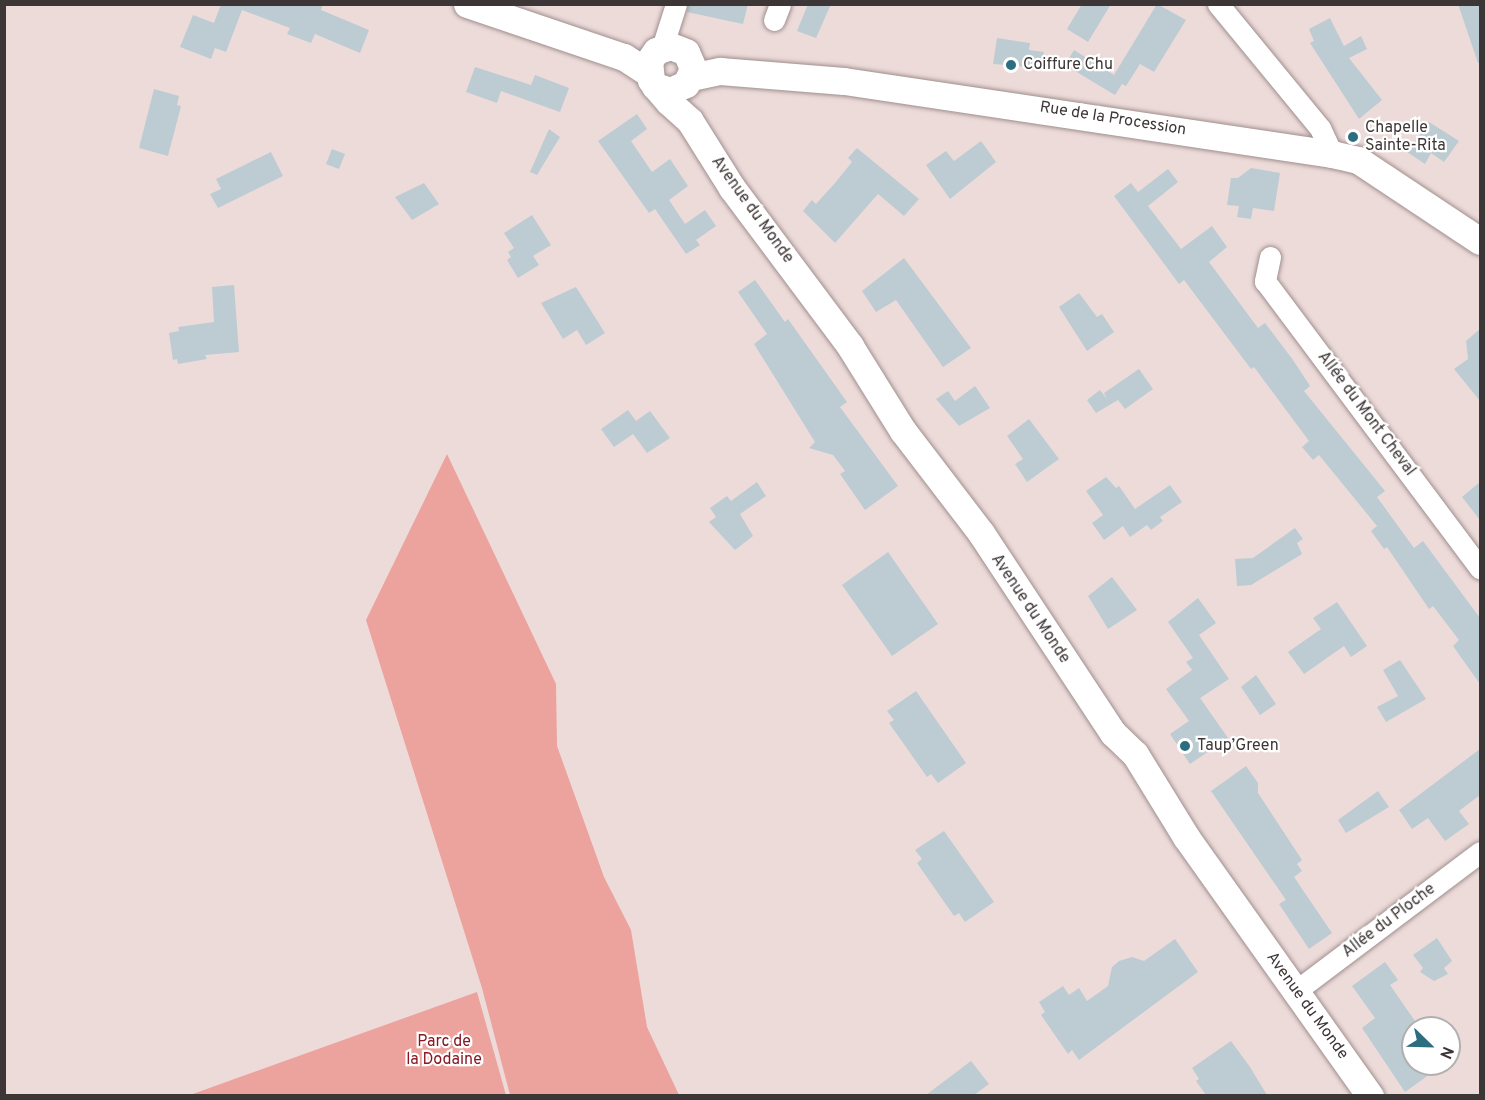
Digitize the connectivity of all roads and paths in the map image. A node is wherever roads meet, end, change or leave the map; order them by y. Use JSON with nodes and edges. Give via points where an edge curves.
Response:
{"nodes":[{"id":1,"x":467,"y":4,"type":"edge"},
{"id":2,"x":1218,"y":4,"type":"edge"},
{"id":3,"x":675,"y":12,"type":"edge"},
{"id":4,"x":671,"y":66,"type":"junction"},
{"id":5,"x":1332,"y":154,"type":"junction"},
{"id":6,"x":1480,"y":241,"type":"edge"},
{"id":7,"x":1270,"y":257,"type":"dead end"},
{"id":8,"x":1480,"y":568,"type":"edge"},
{"id":9,"x":1480,"y":852,"type":"edge"},
{"id":10,"x":1297,"y":990,"type":"junction"},
{"id":11,"x":1370,"y":1095,"type":"edge"}],
"edges":[{"from":1,"to":4,"type":"street","via":[[624,57]]},
{"from":2,"to":5,"type":"street","via":[[1320,128]]},
{"from":3,"to":4,"type":"street"},
{"from":4,"to":5,"type":"street","name":"Rue de la Procession","via":[[771,73],[1005,102]]},
{"from":4,"to":10,"type":"street","name":"Avenue du Monde","via":[[690,121],[732,188],[850,346],[903,431],[981,533],[1113,733],[1135,754],[1186,837]]},
{"from":5,"to":6,"type":"street","name":"Rue de la Procession","via":[[1358,160]]},
{"from":7,"to":8,"type":"street","name":"Allée du Mont Cheval","via":[[1265,281]]},
{"from":9,"to":10,"type":"street","name":"Allée du Ploche"},
{"from":10,"to":11,"type":"street","name":"Avenue du Monde"}]}
